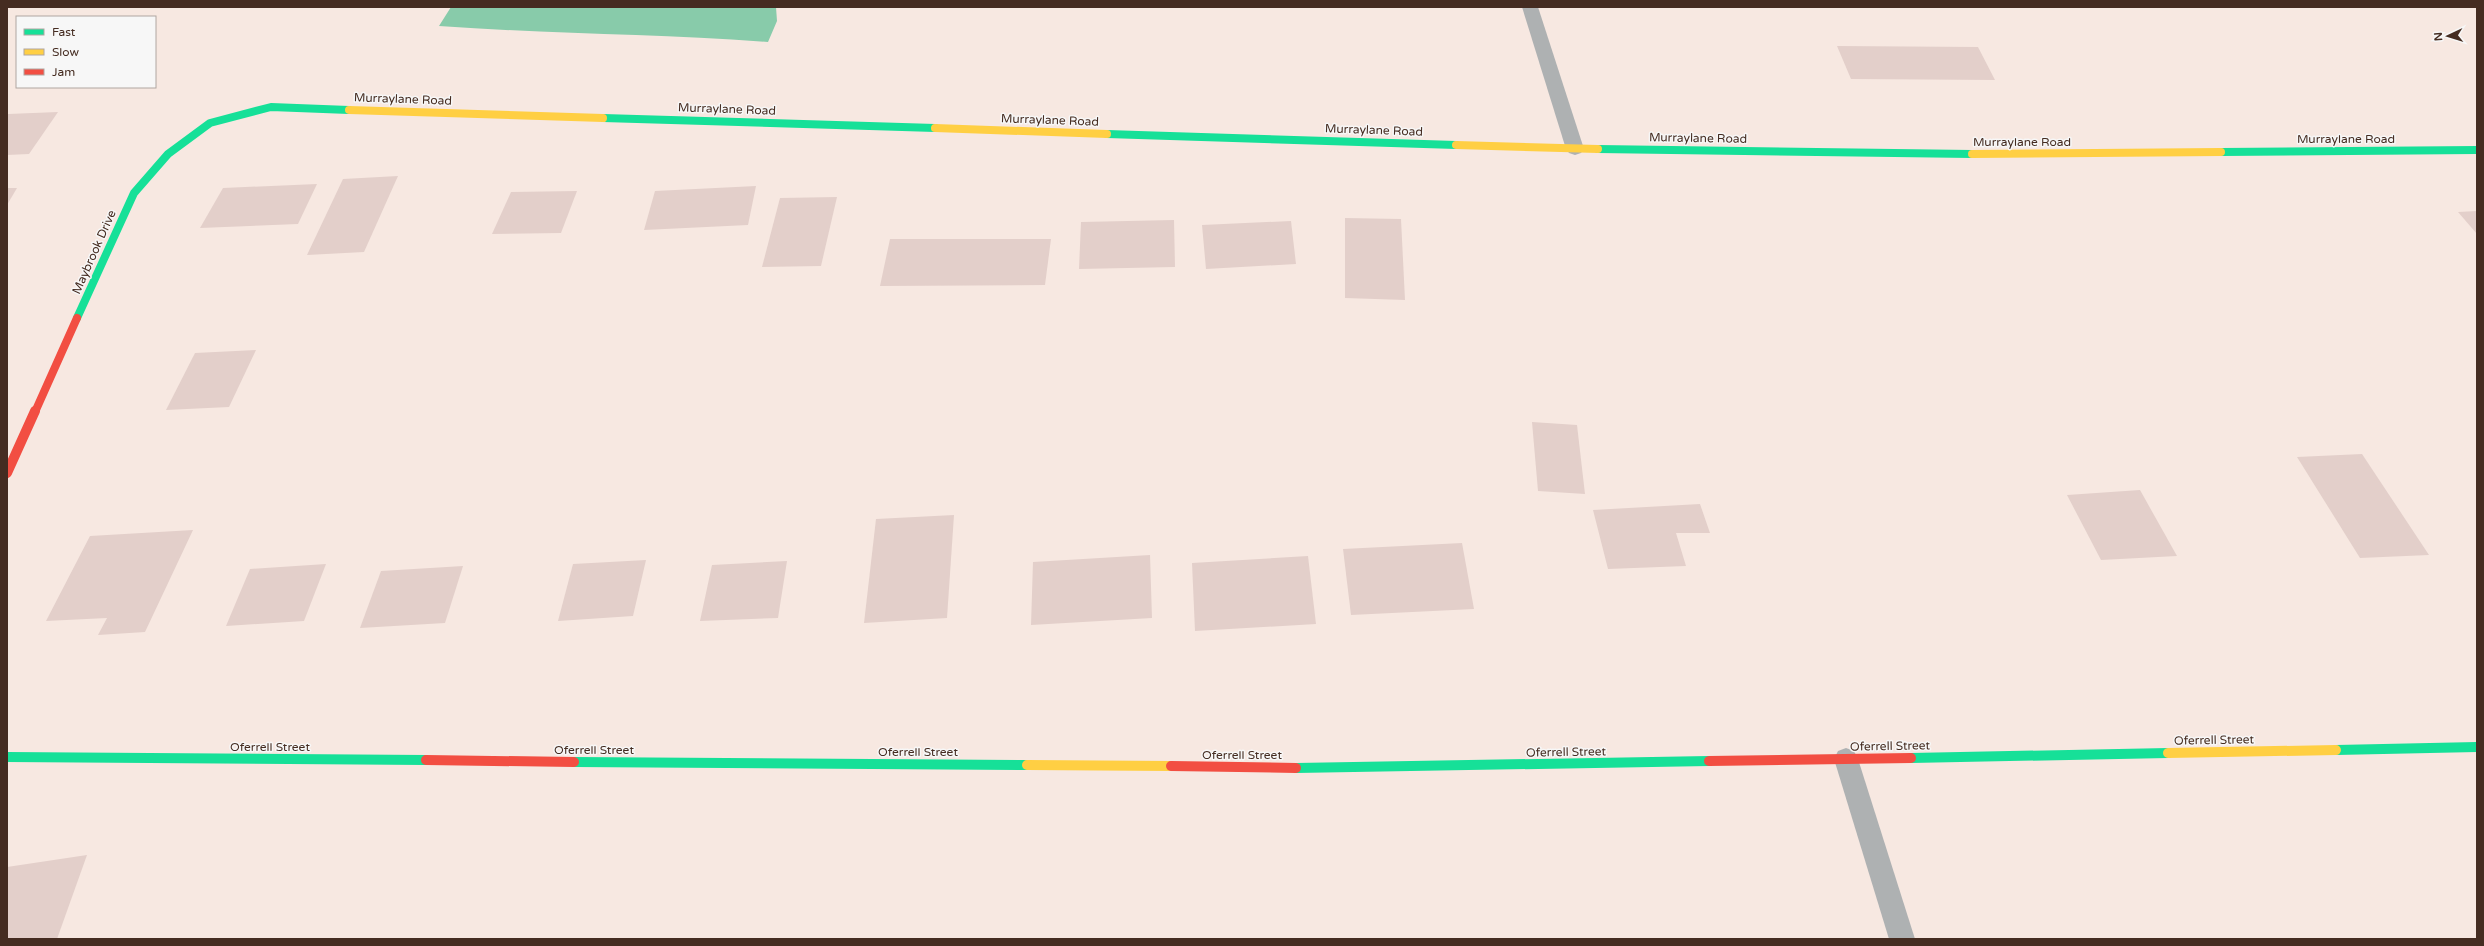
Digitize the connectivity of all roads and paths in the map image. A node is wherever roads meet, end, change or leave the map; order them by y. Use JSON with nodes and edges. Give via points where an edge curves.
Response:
{"nodes":[{"id":1,"x":1530,"y":7,"type":"edge"},
{"id":2,"x":271,"y":107,"type":"joint"},
{"id":3,"x":1575,"y":149,"type":"junction"},
{"id":4,"x":2477,"y":150,"type":"edge"},
{"id":5,"x":7,"y":473,"type":"edge"},
{"id":6,"x":2477,"y":747,"type":"edge"},
{"id":7,"x":7,"y":757,"type":"edge"},
{"id":8,"x":1846,"y":759,"type":"junction"},
{"id":9,"x":1902,"y":939,"type":"edge"}],
"edges":[{"from":1,"to":3,"type":"street"},
{"from":2,"to":3,"type":"street","name":"Murraylane Road"},
{"from":2,"to":5,"type":"street","name":"Maybrook Drive","via":[[210,122],[168,154],[134,193]]},
{"from":3,"to":4,"type":"street","name":"Murraylane Road","via":[[1962,154]]},
{"from":6,"to":8,"type":"street","name":"Oferrell Street"},
{"from":7,"to":8,"type":"street","name":"Oferrell Street","via":[[1355,768]]},
{"from":8,"to":9,"type":"lane"}]}
